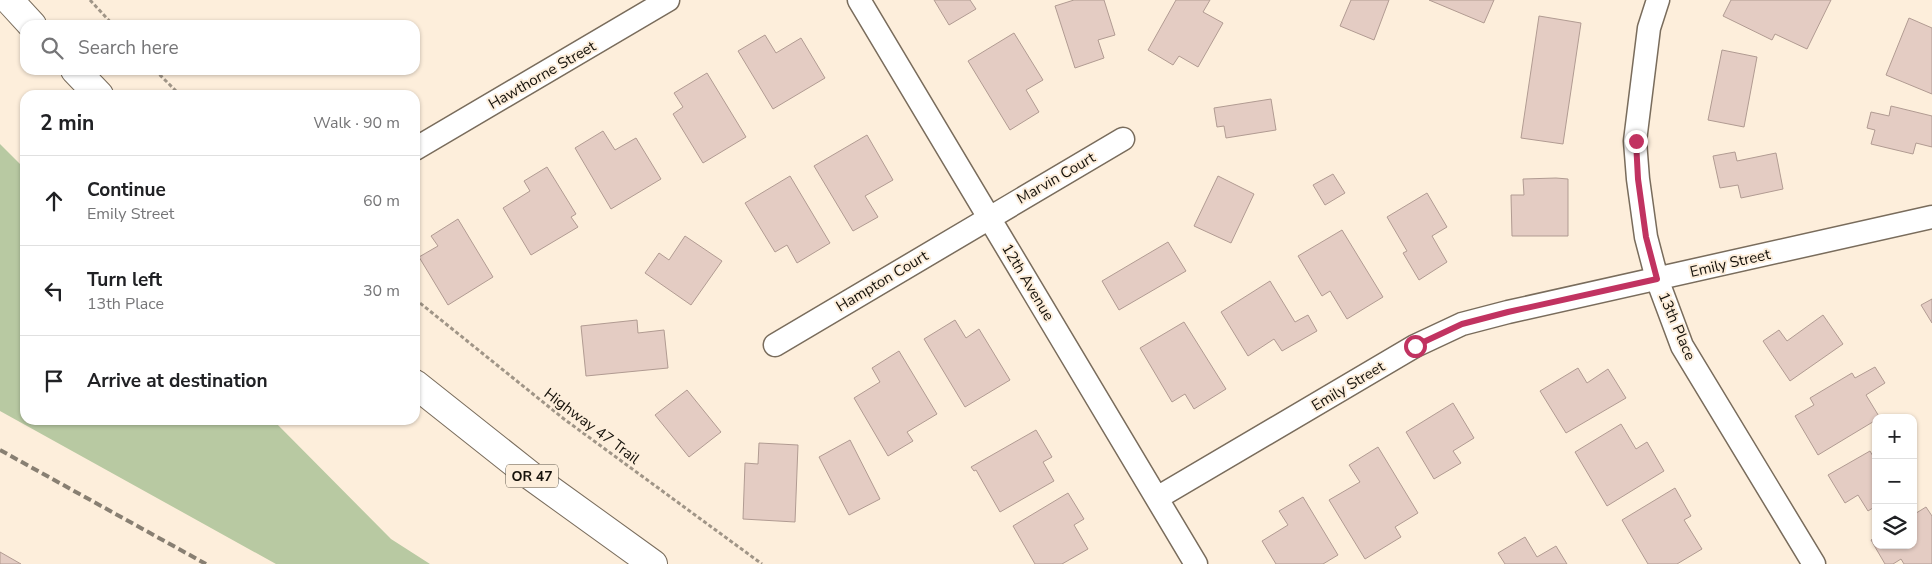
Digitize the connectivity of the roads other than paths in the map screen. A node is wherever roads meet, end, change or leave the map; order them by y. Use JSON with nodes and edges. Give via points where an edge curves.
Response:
{"nodes":[{"id":1,"x":9,"y":0,"type":"edge"},
{"id":2,"x":668,"y":0,"type":"edge"},
{"id":3,"x":859,"y":0,"type":"edge"},
{"id":4,"x":1658,"y":0,"type":"edge"},
{"id":5,"x":27,"y":20,"type":"edge"},
{"id":6,"x":80,"y":75,"type":"edge"},
{"id":7,"x":94,"y":90,"type":"edge"},
{"id":8,"x":1123,"y":139,"type":"dead end"},
{"id":9,"x":420,"y":146,"type":"edge"},
{"id":10,"x":1932,"y":217,"type":"edge"},
{"id":11,"x":990,"y":218,"type":"junction"},
{"id":12,"x":1657,"y":279,"type":"junction"},
{"id":13,"x":775,"y":345,"type":"dead end"},
{"id":14,"x":420,"y":388,"type":"edge"},
{"id":15,"x":1157,"y":498,"type":"junction"},
{"id":16,"x":653,"y":564,"type":"edge"},
{"id":17,"x":1196,"y":564,"type":"edge"},
{"id":18,"x":1814,"y":564,"type":"edge"}],
"edges":[{"from":1,"to":5,"type":"highway"},
{"from":2,"to":9,"type":"street","name":"Hawthorne Street"},
{"from":3,"to":11,"type":"street","name":"12th Avenue"},
{"from":4,"to":12,"type":"street","name":"13th Place","via":[[1649,28],[1636,141],[1646,237]]},
{"from":6,"to":7,"type":"highway"},
{"from":8,"to":11,"type":"street","name":"Marvin Court"},
{"from":10,"to":12,"type":"street","name":"Emily Street"},
{"from":11,"to":13,"type":"street","name":"Hampton Court"},
{"from":11,"to":15,"type":"street","name":"12th Avenue"},
{"from":12,"to":15,"type":"street","name":"Emily Street","via":[[1462,324],[1415,346]]},
{"from":12,"to":18,"type":"street","name":"13th Place","via":[[1682,346]]},
{"from":14,"to":16,"type":"highway","number":"OR 47","via":[[531,476]]},
{"from":15,"to":17,"type":"street","name":"12th Avenue"}]}
